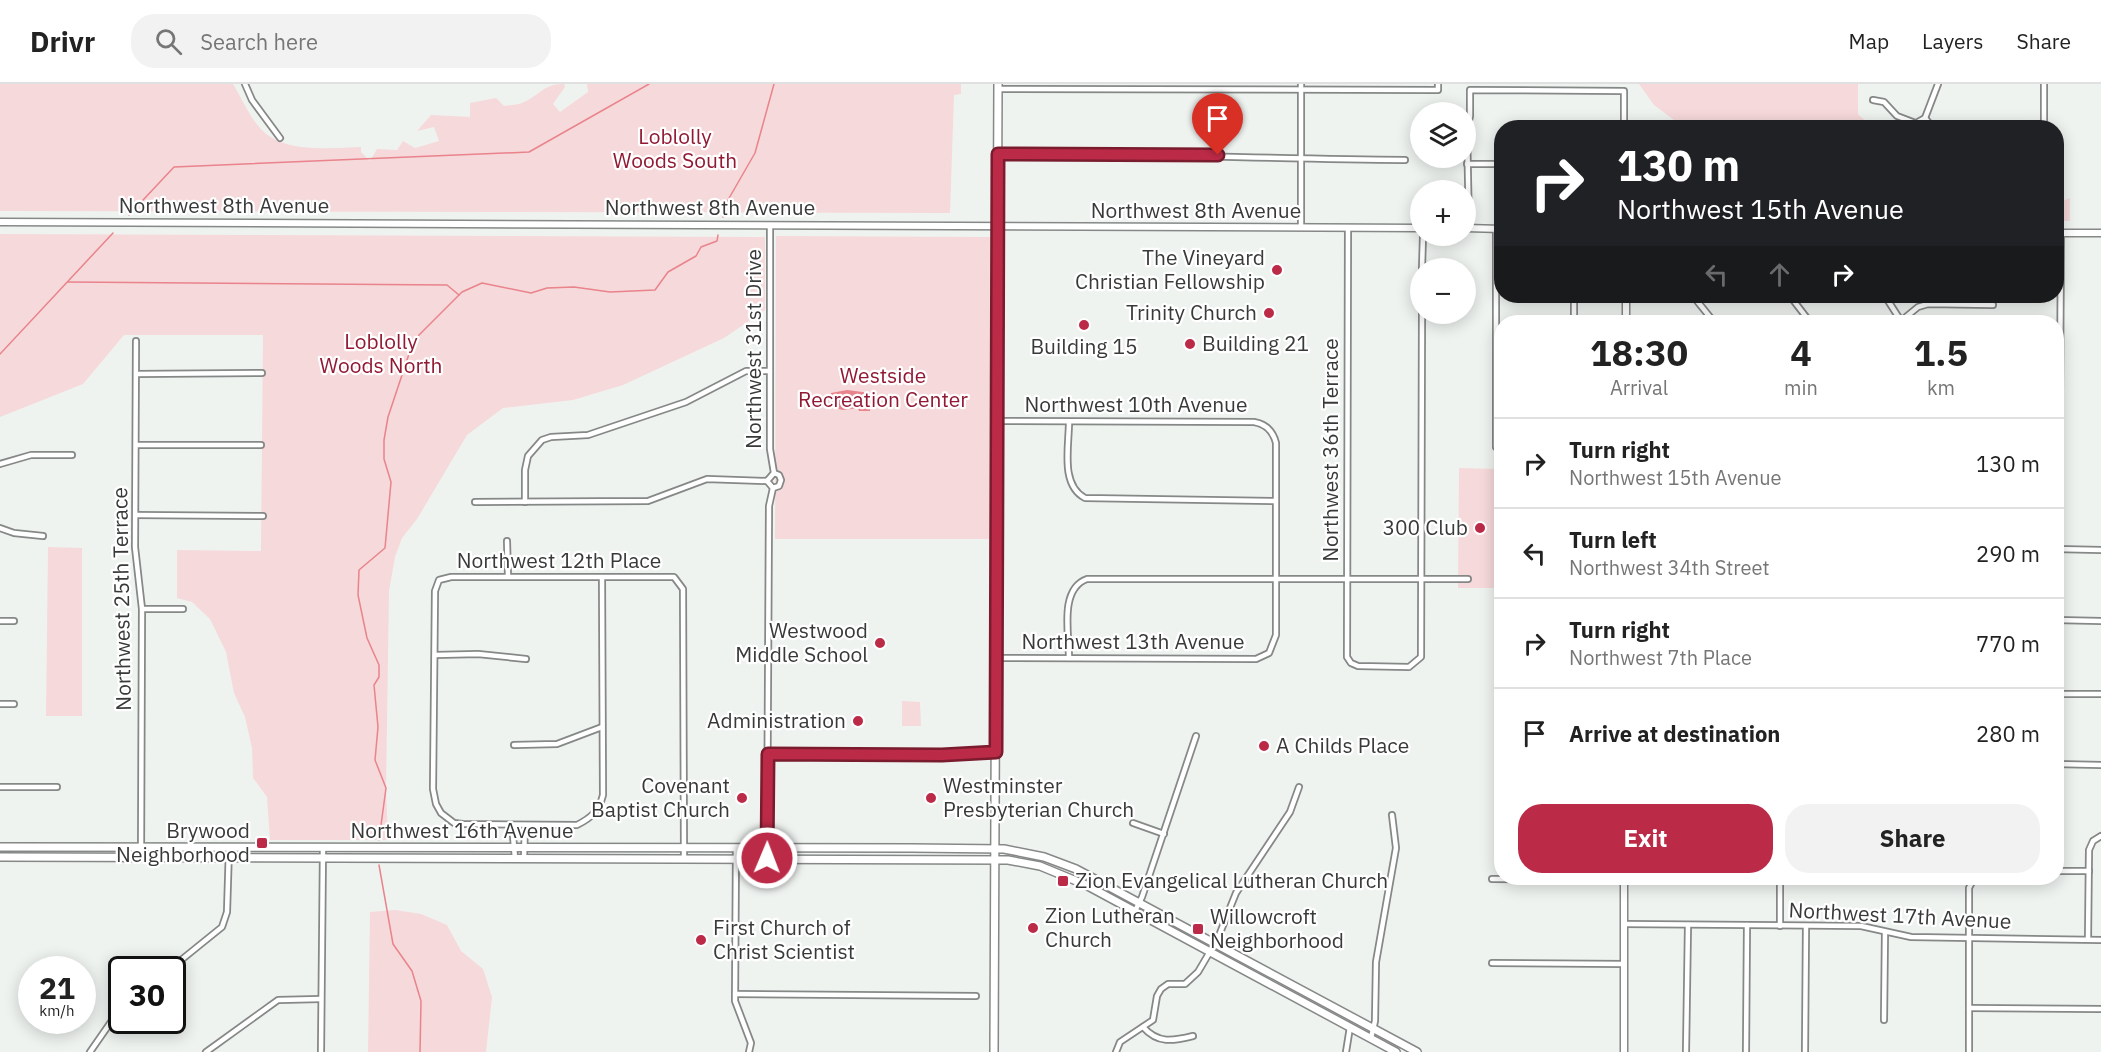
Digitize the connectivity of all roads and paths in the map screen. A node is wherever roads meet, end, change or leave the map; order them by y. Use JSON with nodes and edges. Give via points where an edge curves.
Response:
{"nodes":[{"id":1,"x":245,"y":84,"type":"edge"},
{"id":2,"x":1938,"y":84,"type":"edge"},
{"id":3,"x":2044,"y":84,"type":"edge"},
{"id":4,"x":998,"y":86,"type":"edge"},
{"id":5,"x":1060,"y":86,"type":"edge"},
{"id":6,"x":1120,"y":87,"type":"edge"},
{"id":7,"x":1181,"y":87,"type":"edge"},
{"id":8,"x":1241,"y":87,"type":"edge"},
{"id":9,"x":1301,"y":87,"type":"edge"},
{"id":10,"x":1311,"y":87,"type":"edge"},
{"id":11,"x":1377,"y":87,"type":"edge"},
{"id":12,"x":1438,"y":87,"type":"edge"},
{"id":13,"x":1873,"y":100,"type":"dead end"},
{"id":14,"x":1470,"y":102,"type":"edge"},
{"id":15,"x":1925,"y":118,"type":"joint"},
{"id":16,"x":1624,"y":120,"type":"edge"},
{"id":17,"x":1906,"y":120,"type":"edge"},
{"id":18,"x":1919,"y":120,"type":"edge"},
{"id":19,"x":2044,"y":120,"type":"edge"},
{"id":20,"x":280,"y":138,"type":"dead end"},
{"id":21,"x":998,"y":154,"type":"junction"},
{"id":22,"x":1301,"y":159,"type":"junction"},
{"id":23,"x":1405,"y":160,"type":"dead end"},
{"id":24,"x":1476,"y":164,"type":"edge"},
{"id":25,"x":1494,"y":164,"type":"edge"},
{"id":26,"x":0,"y":222,"type":"edge"},
{"id":27,"x":770,"y":225,"type":"junction"},
{"id":28,"x":998,"y":227,"type":"junction"},
{"id":29,"x":1301,"y":227,"type":"junction"},
{"id":30,"x":1348,"y":228,"type":"junction"},
{"id":31,"x":1410,"y":228,"type":"edge"},
{"id":32,"x":1476,"y":228,"type":"edge"},
{"id":33,"x":1494,"y":229,"type":"edge"},
{"id":34,"x":2064,"y":233,"type":"edge"},
{"id":35,"x":2101,"y":233,"type":"edge"},
{"id":36,"x":1699,"y":303,"type":"edge"},
{"id":37,"x":1993,"y":305,"type":"dead end"},
{"id":38,"x":1708,"y":315,"type":"edge"},
{"id":39,"x":1909,"y":315,"type":"edge"},
{"id":40,"x":1422,"y":324,"type":"edge"},
{"id":41,"x":136,"y":341,"type":"dead end"},
{"id":42,"x":770,"y":371,"type":"junction"},
{"id":43,"x":262,"y":373,"type":"dead end"},
{"id":44,"x":136,"y":374,"type":"junction"},
{"id":45,"x":997,"y":421,"type":"junction"},
{"id":46,"x":1069,"y":422,"type":"junction"},
{"id":47,"x":136,"y":445,"type":"junction"},
{"id":48,"x":261,"y":445,"type":"dead end"},
{"id":49,"x":72,"y":455,"type":"dead end"},
{"id":50,"x":0,"y":464,"type":"edge"},
{"id":51,"x":774,"y":473,"type":"junction"},
{"id":52,"x":767,"y":481,"type":"junction"},
{"id":53,"x":773,"y":488,"type":"junction"},
{"id":54,"x":1276,"y":501,"type":"junction"},
{"id":55,"x":475,"y":502,"type":"dead end"},
{"id":56,"x":525,"y":502,"type":"junction"},
{"id":57,"x":136,"y":515,"type":"junction"},
{"id":58,"x":262,"y":516,"type":"dead end"},
{"id":59,"x":0,"y":528,"type":"edge"},
{"id":60,"x":43,"y":536,"type":"dead end"},
{"id":61,"x":507,"y":541,"type":"dead end"},
{"id":62,"x":2064,"y":549,"type":"edge"},
{"id":63,"x":2101,"y":550,"type":"edge"},
{"id":64,"x":507,"y":576,"type":"junction"},
{"id":65,"x":602,"y":577,"type":"junction"},
{"id":66,"x":1468,"y":579,"type":"dead end"},
{"id":67,"x":1276,"y":580,"type":"junction"},
{"id":68,"x":1347,"y":580,"type":"junction"},
{"id":69,"x":1421,"y":580,"type":"junction"},
{"id":70,"x":142,"y":609,"type":"junction"},
{"id":71,"x":183,"y":609,"type":"dead end"},
{"id":72,"x":0,"y":621,"type":"edge"},
{"id":73,"x":14,"y":621,"type":"dead end"},
{"id":74,"x":2064,"y":621,"type":"edge"},
{"id":75,"x":2101,"y":621,"type":"edge"},
{"id":76,"x":435,"y":656,"type":"junction"},
{"id":77,"x":996,"y":658,"type":"junction"},
{"id":78,"x":1069,"y":658,"type":"junction"},
{"id":79,"x":526,"y":659,"type":"dead end"},
{"id":80,"x":2064,"y":694,"type":"edge"},
{"id":81,"x":2101,"y":694,"type":"edge"},
{"id":82,"x":0,"y":704,"type":"edge"},
{"id":83,"x":14,"y":704,"type":"dead end"},
{"id":84,"x":602,"y":727,"type":"junction"},
{"id":85,"x":1196,"y":736,"type":"dead end"},
{"id":86,"x":514,"y":745,"type":"dead end"},
{"id":87,"x":996,"y":752,"type":"junction"},
{"id":88,"x":768,"y":754,"type":"junction"},
{"id":89,"x":2064,"y":764,"type":"edge"},
{"id":90,"x":2101,"y":765,"type":"edge"},
{"id":91,"x":0,"y":787,"type":"edge"},
{"id":92,"x":57,"y":787,"type":"dead end"},
{"id":93,"x":1299,"y":787,"type":"dead end"},
{"id":94,"x":1392,"y":815,"type":"dead end"},
{"id":95,"x":1133,"y":823,"type":"dead end"},
{"id":96,"x":512,"y":825,"type":"junction"},
{"id":97,"x":525,"y":825,"type":"junction"},
{"id":98,"x":1164,"y":834,"type":"junction"},
{"id":99,"x":2101,"y":836,"type":"edge"},
{"id":100,"x":0,"y":847,"type":"edge"},
{"id":101,"x":46,"y":848,"type":"junction"},
{"id":102,"x":141,"y":848,"type":"junction"},
{"id":103,"x":229,"y":848,"type":"junction"},
{"id":104,"x":322,"y":848,"type":"junction"},
{"id":105,"x":421,"y":848,"type":"junction"},
{"id":106,"x":513,"y":848,"type":"junction"},
{"id":107,"x":524,"y":848,"type":"junction"},
{"id":108,"x":684,"y":848,"type":"junction"},
{"id":109,"x":736,"y":848,"type":"junction"},
{"id":110,"x":767,"y":848,"type":"junction"},
{"id":111,"x":874,"y":848,"type":"junction"},
{"id":112,"x":995,"y":849,"type":"junction"},
{"id":113,"x":0,"y":857,"type":"edge"},
{"id":114,"x":46,"y":857,"type":"junction"},
{"id":115,"x":141,"y":857,"type":"junction"},
{"id":116,"x":229,"y":857,"type":"junction"},
{"id":117,"x":323,"y":857,"type":"junction"},
{"id":118,"x":421,"y":857,"type":"junction"},
{"id":119,"x":684,"y":857,"type":"junction"},
{"id":120,"x":875,"y":857,"type":"junction"},
{"id":121,"x":520,"y":858,"type":"junction"},
{"id":122,"x":736,"y":858,"type":"junction"},
{"id":123,"x":767,"y":858,"type":"junction"},
{"id":124,"x":995,"y":858,"type":"junction"},
{"id":125,"x":2064,"y":871,"type":"edge"},
{"id":126,"x":2088,"y":871,"type":"junction"},
{"id":127,"x":1624,"y":885,"type":"edge"},
{"id":128,"x":1780,"y":885,"type":"edge"},
{"id":129,"x":1970,"y":885,"type":"edge"},
{"id":130,"x":1140,"y":902,"type":"junction"},
{"id":131,"x":1135,"y":911,"type":"junction"},
{"id":132,"x":1624,"y":924,"type":"junction"},
{"id":133,"x":1688,"y":925,"type":"junction"},
{"id":134,"x":1747,"y":925,"type":"junction"},
{"id":135,"x":1780,"y":926,"type":"junction"},
{"id":136,"x":1806,"y":926,"type":"junction"},
{"id":137,"x":1885,"y":932,"type":"junction"},
{"id":138,"x":1969,"y":938,"type":"junction"},
{"id":139,"x":2088,"y":939,"type":"junction"},
{"id":140,"x":2101,"y":940,"type":"edge"},
{"id":141,"x":1215,"y":944,"type":"junction"},
{"id":142,"x":1210,"y":952,"type":"junction"},
{"id":143,"x":186,"y":956,"type":"edge"},
{"id":144,"x":1492,"y":963,"type":"dead end"},
{"id":145,"x":1624,"y":964,"type":"junction"},
{"id":146,"x":735,"y":994,"type":"junction"},
{"id":147,"x":976,"y":996,"type":"dead end"},
{"id":148,"x":321,"y":999,"type":"junction"},
{"id":149,"x":1969,"y":1008,"type":"junction"},
{"id":150,"x":2101,"y":1009,"type":"edge"},
{"id":151,"x":1884,"y":1020,"type":"dead end"},
{"id":152,"x":108,"y":1026,"type":"edge"},
{"id":153,"x":1143,"y":1027,"type":"junction"},
{"id":154,"x":1350,"y":1027,"type":"junction"},
{"id":155,"x":1374,"y":1029,"type":"junction"},
{"id":156,"x":1193,"y":1036,"type":"dead end"},
{"id":157,"x":1371,"y":1038,"type":"junction"},
{"id":158,"x":90,"y":1052,"type":"edge"},
{"id":159,"x":206,"y":1052,"type":"edge"},
{"id":160,"x":321,"y":1052,"type":"edge"},
{"id":161,"x":749,"y":1052,"type":"edge"},
{"id":162,"x":994,"y":1052,"type":"edge"},
{"id":163,"x":1116,"y":1052,"type":"edge"},
{"id":164,"x":1346,"y":1052,"type":"edge"},
{"id":165,"x":1396,"y":1052,"type":"edge"},
{"id":166,"x":1418,"y":1052,"type":"edge"},
{"id":167,"x":1624,"y":1052,"type":"edge"},
{"id":168,"x":1686,"y":1052,"type":"edge"},
{"id":169,"x":1746,"y":1052,"type":"edge"},
{"id":170,"x":1805,"y":1052,"type":"edge"},
{"id":171,"x":1969,"y":1052,"type":"edge"}],
"edges":[{"from":1,"to":20,"type":"street"},
{"from":2,"to":15,"type":"street"},
{"from":3,"to":19,"type":"street"},
{"from":4,"to":5,"type":"street"},
{"from":4,"to":21,"type":"main road"},
{"from":5,"to":6,"type":"street"},
{"from":6,"to":7,"type":"street"},
{"from":7,"to":8,"type":"street"},
{"from":8,"to":9,"type":"street"},
{"from":9,"to":10,"type":"street"},
{"from":9,"to":22,"type":"street"},
{"from":10,"to":11,"type":"street"},
{"from":11,"to":12,"type":"street"},
{"from":13,"to":17,"type":"street","via":[[1884,102]]},
{"from":14,"to":16,"type":"street","via":[[1470,90],[1624,91]]},
{"from":15,"to":18,"type":"street"},
{"from":21,"to":22,"type":"street","via":[[1242,155]]},
{"from":21,"to":28,"type":"main road"},
{"from":22,"to":23,"type":"street"},
{"from":22,"to":29,"type":"street"},
{"from":24,"to":25,"type":"street"},
{"from":26,"to":27,"type":"street","name":"Northwest 8th Avenue"},
{"from":27,"to":28,"type":"street","name":"Northwest 8th Avenue"},
{"from":27,"to":42,"type":"street","name":"Northwest 31st Drive"},
{"from":28,"to":29,"type":"street","name":"Northwest 8th Avenue"},
{"from":28,"to":45,"type":"main road"},
{"from":29,"to":30,"type":"street","name":"Northwest 8th Avenue"},
{"from":30,"to":31,"type":"street","name":"Northwest 8th Avenue"},
{"from":30,"to":68,"type":"street","name":"Northwest 36th Terrace"},
{"from":32,"to":33,"type":"street"},
{"from":34,"to":35,"type":"street"},
{"from":36,"to":38,"type":"street"},
{"from":37,"to":39,"type":"street","via":[[1928,304]]},
{"from":40,"to":69,"type":"street"},
{"from":41,"to":44,"type":"street","name":"Northwest 25th Terrace"},
{"from":42,"to":51,"type":"street","name":"Northwest 31st Drive","via":[[770,449]]},
{"from":42,"to":56,"type":"street","via":[[746,371],[686,402],[588,435],[551,436],[542,440],[528,456]]},
{"from":43,"to":44,"type":"street"},
{"from":44,"to":47,"type":"street","name":"Northwest 25th Terrace"},
{"from":45,"to":46,"type":"street","name":"Northwest 10th Avenue"},
{"from":45,"to":77,"type":"main road"},
{"from":46,"to":54,"type":"street","via":[[1069,479],[1080,495],[1090,499]]},
{"from":46,"to":54,"type":"street","name":"Northwest 10th Avenue","via":[[1254,422],[1272,431],[1276,443]]},
{"from":47,"to":48,"type":"street"},
{"from":47,"to":57,"type":"street","name":"Northwest 25th Terrace"},
{"from":49,"to":50,"type":"street","via":[[31,455]]},
{"from":51,"to":52,"type":"street","name":"Northwest 31st Drive"},
{"from":51,"to":53,"type":"street","name":"Northwest 31st Drive","via":[[781,482]]},
{"from":52,"to":53,"type":"street"},
{"from":52,"to":56,"type":"street","via":[[707,479],[648,501]]},
{"from":53,"to":88,"type":"street","name":"Northwest 31st Drive","via":[[769,506]]},
{"from":54,"to":67,"type":"street"},
{"from":55,"to":56,"type":"street"},
{"from":57,"to":58,"type":"street"},
{"from":57,"to":70,"type":"street","name":"Northwest 25th Terrace"},
{"from":59,"to":60,"type":"street"},
{"from":61,"to":64,"type":"street"},
{"from":62,"to":63,"type":"street"},
{"from":64,"to":65,"type":"street","name":"Northwest 12th Place"},
{"from":64,"to":76,"type":"street","name":"Northwest 12th Place","via":[[451,577],[436,584]]},
{"from":65,"to":84,"type":"street"},
{"from":65,"to":108,"type":"street","name":"Northwest 12th Place","via":[[669,576],[681,583]]},
{"from":66,"to":69,"type":"street"},
{"from":67,"to":68,"type":"street"},
{"from":67,"to":78,"type":"street","name":"Northwest 13th Avenue","via":[[1276,635],[1269,653],[1256,659]]},
{"from":67,"to":78,"type":"street","via":[[1091,579],[1076,585],[1069,599]]},
{"from":68,"to":69,"type":"street"},
{"from":68,"to":69,"type":"street","name":"Northwest 36th Terrace","via":[[1347,657],[1358,666],[1414,665],[1420,657]]},
{"from":70,"to":71,"type":"street"},
{"from":70,"to":102,"type":"street","name":"Northwest 25th Terrace"},
{"from":72,"to":73,"type":"street"},
{"from":74,"to":75,"type":"street"},
{"from":76,"to":79,"type":"street","via":[[478,654]]},
{"from":76,"to":96,"type":"street","via":[[436,804],[447,818],[463,824]]},
{"from":77,"to":78,"type":"street","name":"Northwest 13th Avenue"},
{"from":77,"to":87,"type":"main road"},
{"from":80,"to":81,"type":"street"},
{"from":82,"to":83,"type":"street"},
{"from":84,"to":86,"type":"street","via":[[557,744]]},
{"from":84,"to":97,"type":"street","via":[[603,795],[591,818],[577,825]]},
{"from":85,"to":98,"type":"street"},
{"from":87,"to":88,"type":"street"},
{"from":87,"to":112,"type":"main road"},
{"from":88,"to":110,"type":"street","name":"Northwest 31st Drive"},
{"from":89,"to":90,"type":"street"},
{"from":91,"to":92,"type":"street"},
{"from":93,"to":141,"type":"street","via":[[1290,812],[1236,893]]},
{"from":94,"to":155,"type":"street","via":[[1396,848],[1376,962]]},
{"from":95,"to":98,"type":"street"},
{"from":96,"to":97,"type":"street"},
{"from":96,"to":106,"type":"street"},
{"from":97,"to":107,"type":"street"},
{"from":98,"to":130,"type":"street"},
{"from":99,"to":126,"type":"street","via":[[2091,844]]},
{"from":100,"to":101,"type":"main road","name":"Northwest 16th Avenue"},
{"from":101,"to":102,"type":"main road","name":"Northwest 16th Avenue"},
{"from":101,"to":114,"type":"main road"},
{"from":102,"to":103,"type":"main road","name":"Northwest 16th Avenue"},
{"from":102,"to":115,"type":"street","name":"Northwest 25th Terrace"},
{"from":103,"to":104,"type":"main road","name":"Northwest 16th Avenue"},
{"from":103,"to":116,"type":"street"},
{"from":104,"to":105,"type":"main road","name":"Northwest 16th Avenue"},
{"from":104,"to":117,"type":"street"},
{"from":105,"to":106,"type":"main road","name":"Northwest 16th Avenue"},
{"from":105,"to":118,"type":"main road"},
{"from":106,"to":107,"type":"main road","name":"Northwest 16th Avenue"},
{"from":106,"to":121,"type":"street"},
{"from":107,"to":108,"type":"main road","name":"Northwest 16th Avenue"},
{"from":107,"to":121,"type":"street"},
{"from":108,"to":109,"type":"main road","name":"Northwest 16th Avenue"},
{"from":108,"to":119,"type":"street"},
{"from":109,"to":110,"type":"main road","name":"Northwest 16th Avenue"},
{"from":109,"to":122,"type":"street"},
{"from":110,"to":111,"type":"main road","name":"Northwest 16th Avenue"},
{"from":110,"to":123,"type":"street","name":"Northwest 31st Drive"},
{"from":111,"to":112,"type":"main road","name":"Northwest 16th Avenue"},
{"from":111,"to":120,"type":"main road"},
{"from":112,"to":124,"type":"main road"},
{"from":112,"to":130,"type":"main road","name":"Northwest 16th Avenue","via":[[1062,863]]},
{"from":113,"to":114,"type":"main road","name":"Northwest 16th Avenue"},
{"from":114,"to":115,"type":"main road","name":"Northwest 16th Avenue"},
{"from":115,"to":116,"type":"main road","name":"Northwest 16th Avenue"},
{"from":116,"to":117,"type":"main road","name":"Northwest 16th Avenue"},
{"from":116,"to":143,"type":"street","via":[[227,912],[222,927]]},
{"from":117,"to":118,"type":"main road","name":"Northwest 16th Avenue"},
{"from":117,"to":148,"type":"street"},
{"from":118,"to":121,"type":"main road","name":"Northwest 16th Avenue"},
{"from":119,"to":121,"type":"main road","name":"Northwest 16th Avenue"},
{"from":119,"to":122,"type":"main road","name":"Northwest 16th Avenue"},
{"from":120,"to":123,"type":"main road","name":"Northwest 16th Avenue"},
{"from":120,"to":124,"type":"main road","name":"Northwest 16th Avenue"},
{"from":122,"to":123,"type":"main road","name":"Northwest 16th Avenue"},
{"from":122,"to":146,"type":"street"},
{"from":124,"to":131,"type":"main road","name":"Northwest 16th Avenue","via":[[1056,872]]},
{"from":124,"to":162,"type":"main road"},
{"from":125,"to":126,"type":"street"},
{"from":126,"to":139,"type":"street"},
{"from":127,"to":132,"type":"street"},
{"from":128,"to":135,"type":"street"},
{"from":129,"to":138,"type":"street"},
{"from":130,"to":131,"type":"street"},
{"from":130,"to":141,"type":"main road","name":"Northwest 16th Avenue"},
{"from":131,"to":142,"type":"main road","name":"Northwest 16th Avenue"},
{"from":132,"to":133,"type":"street","name":"Northwest 17th Avenue"},
{"from":132,"to":145,"type":"street"},
{"from":133,"to":134,"type":"street","name":"Northwest 17th Avenue"},
{"from":133,"to":168,"type":"street"},
{"from":134,"to":135,"type":"street","name":"Northwest 17th Avenue"},
{"from":134,"to":169,"type":"street"},
{"from":135,"to":136,"type":"street","name":"Northwest 17th Avenue"},
{"from":136,"to":137,"type":"street","name":"Northwest 17th Avenue","via":[[1861,926]]},
{"from":136,"to":170,"type":"street"},
{"from":137,"to":138,"type":"street","name":"Northwest 17th Avenue","via":[[1911,937]]},
{"from":137,"to":151,"type":"street"},
{"from":138,"to":139,"type":"street","name":"Northwest 17th Avenue"},
{"from":138,"to":149,"type":"street"},
{"from":139,"to":140,"type":"street","name":"Northwest 17th Avenue"},
{"from":141,"to":142,"type":"street"},
{"from":141,"to":155,"type":"main road","name":"Northwest 16th Avenue"},
{"from":142,"to":153,"type":"street","via":[[1193,979],[1161,989],[1153,1020]]},
{"from":142,"to":154,"type":"main road","name":"Northwest 16th Avenue"},
{"from":144,"to":145,"type":"street"},
{"from":145,"to":167,"type":"street"},
{"from":146,"to":147,"type":"street"},
{"from":146,"to":161,"type":"street","via":[[752,1043]]},
{"from":148,"to":159,"type":"street","via":[[278,1000]]},
{"from":148,"to":160,"type":"street"},
{"from":149,"to":150,"type":"street"},
{"from":149,"to":171,"type":"street"},
{"from":152,"to":158,"type":"street"},
{"from":153,"to":156,"type":"street","via":[[1160,1040]]},
{"from":153,"to":163,"type":"street","via":[[1120,1042]]},
{"from":154,"to":157,"type":"main road","name":"Northwest 16th Avenue"},
{"from":154,"to":164,"type":"street"},
{"from":155,"to":157,"type":"street"},
{"from":155,"to":166,"type":"main road","name":"Northwest 16th Avenue"},
{"from":157,"to":165,"type":"main road","name":"Northwest 16th Avenue"}]}
